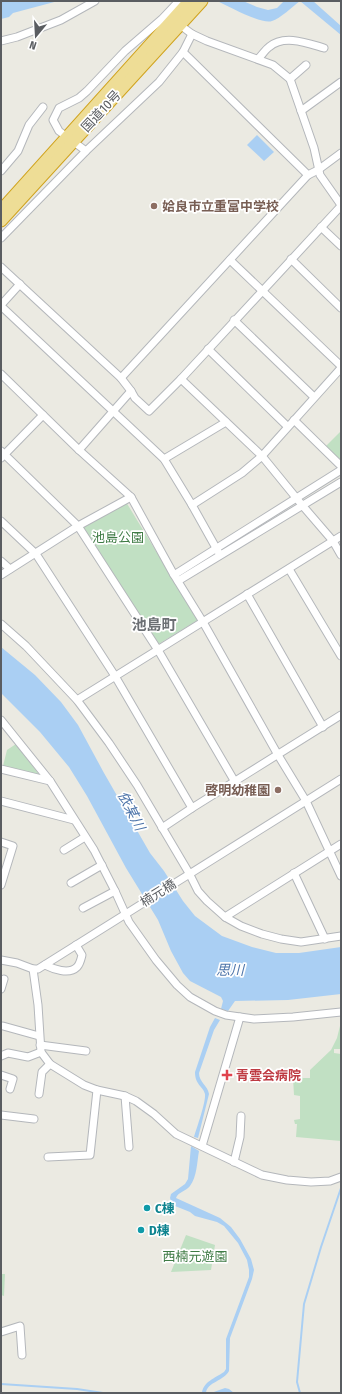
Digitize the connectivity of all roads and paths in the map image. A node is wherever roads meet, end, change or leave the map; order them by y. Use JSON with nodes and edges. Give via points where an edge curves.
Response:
{"nodes":[{"id":1,"x":95,"y":1,"type":"edge"},
{"id":2,"x":179,"y":1,"type":"edge"},
{"id":3,"x":189,"y":1,"type":"edge"},
{"id":4,"x":202,"y":1,"type":"edge"},
{"id":5,"x":180,"y":25,"type":"junction"},
{"id":6,"x":192,"y":34,"type":"junction"},
{"id":7,"x":1,"y":41,"type":"edge"},
{"id":8,"x":324,"y":48,"type":"dead end"},
{"id":9,"x":183,"y":52,"type":"junction"},
{"id":10,"x":258,"y":59,"type":"junction"},
{"id":11,"x":306,"y":65,"type":"dead end"},
{"id":12,"x":290,"y":79,"type":"junction"},
{"id":13,"x":341,"y":82,"type":"edge"},
{"id":14,"x":43,"y":107,"type":"dead end"},
{"id":15,"x":300,"y":111,"type":"junction"},
{"id":16,"x":70,"y":139,"type":"junction"},
{"id":17,"x":86,"y":151,"type":"junction"},
{"id":18,"x":341,"y":153,"type":"edge"},
{"id":19,"x":3,"y":166,"type":"edge"},
{"id":20,"x":318,"y":170,"type":"junction"},
{"id":21,"x":308,"y":174,"type":"junction"},
{"id":22,"x":341,"y":205,"type":"edge"},
{"id":23,"x":1,"y":210,"type":"edge"},
{"id":24,"x":1,"y":221,"type":"edge"},
{"id":25,"x":321,"y":227,"type":"junction"},
{"id":26,"x":1,"y":238,"type":"edge"},
{"id":27,"x":341,"y":246,"type":"edge"},
{"id":28,"x":291,"y":259,"type":"junction"},
{"id":29,"x":230,"y":260,"type":"junction"},
{"id":30,"x":1,"y":267,"type":"edge"},
{"id":31,"x":20,"y":284,"type":"junction"},
{"id":32,"x":261,"y":291,"type":"junction"},
{"id":33,"x":1,"y":306,"type":"edge"},
{"id":34,"x":341,"y":308,"type":"edge"},
{"id":35,"x":234,"y":320,"type":"junction"},
{"id":36,"x":208,"y":348,"type":"junction"},
{"id":37,"x":341,"y":367,"type":"edge"},
{"id":38,"x":1,"y":374,"type":"edge"},
{"id":39,"x":121,"y":378,"type":"junction"},
{"id":40,"x":180,"y":379,"type":"junction"},
{"id":41,"x":131,"y":390,"type":"junction"},
{"id":42,"x":314,"y":397,"type":"junction"},
{"id":43,"x":113,"y":411,"type":"junction"},
{"id":44,"x":43,"y":415,"type":"junction"},
{"id":45,"x":294,"y":420,"type":"junction"},
{"id":46,"x":226,"y":422,"type":"junction"},
{"id":47,"x":287,"y":426,"type":"junction"},
{"id":48,"x":79,"y":450,"type":"junction"},
{"id":49,"x":2,"y":454,"type":"edge"},
{"id":50,"x":262,"y":456,"type":"junction"},
{"id":51,"x":164,"y":459,"type":"junction"},
{"id":52,"x":341,"y":466,"type":"edge"},
{"id":53,"x":341,"y":470,"type":"edge"},
{"id":54,"x":341,"y":482,"type":"edge"},
{"id":55,"x":131,"y":496,"type":"junction"},
{"id":56,"x":297,"y":498,"type":"junction"},
{"id":57,"x":192,"y":505,"type":"junction"},
{"id":58,"x":302,"y":505,"type":"junction"},
{"id":59,"x":1,"y":521,"type":"edge"},
{"id":60,"x":78,"y":526,"type":"junction"},
{"id":61,"x":341,"y":536,"type":"edge"},
{"id":62,"x":333,"y":541,"type":"junction"},
{"id":63,"x":218,"y":552,"type":"junction"},
{"id":64,"x":36,"y":554,"type":"junction"},
{"id":65,"x":341,"y":555,"type":"edge"},
{"id":66,"x":1,"y":561,"type":"edge"},
{"id":67,"x":289,"y":569,"type":"junction"},
{"id":68,"x":10,"y":570,"type":"junction"},
{"id":69,"x":1,"y":575,"type":"edge"},
{"id":70,"x":176,"y":578,"type":"junction"},
{"id":71,"x":247,"y":594,"type":"junction"},
{"id":72,"x":203,"y":622,"type":"junction"},
{"id":73,"x":1,"y":624,"type":"edge"},
{"id":74,"x":158,"y":650,"type":"junction"},
{"id":75,"x":341,"y":656,"type":"edge"},
{"id":76,"x":115,"y":676,"type":"junction"},
{"id":77,"x":77,"y":700,"type":"junction"},
{"id":78,"x":341,"y":715,"type":"edge"},
{"id":79,"x":1,"y":720,"type":"edge"},
{"id":80,"x":323,"y":727,"type":"junction"},
{"id":81,"x":278,"y":755,"type":"junction"},
{"id":82,"x":1,"y":769,"type":"edge"},
{"id":83,"x":341,"y":779,"type":"edge"},
{"id":84,"x":50,"y":781,"type":"junction"},
{"id":85,"x":234,"y":782,"type":"junction"},
{"id":86,"x":1,"y":801,"type":"edge"},
{"id":87,"x":306,"y":801,"type":"junction"},
{"id":88,"x":192,"y":808,"type":"junction"},
{"id":89,"x":74,"y":820,"type":"junction"},
{"id":90,"x":162,"y":828,"type":"junction"},
{"id":91,"x":86,"y":838,"type":"junction"},
{"id":92,"x":1,"y":842,"type":"edge"},
{"id":93,"x":341,"y":844,"type":"edge"},
{"id":94,"x":64,"y":850,"type":"dead end"},
{"id":95,"x":330,"y":851,"type":"junction"},
{"id":96,"x":102,"y":865,"type":"junction"},
{"id":97,"x":294,"y":873,"type":"junction"},
{"id":98,"x":187,"y":875,"type":"junction"},
{"id":99,"x":341,"y":876,"type":"edge"},
{"id":100,"x":72,"y":883,"type":"dead end"},
{"id":101,"x":1,"y":885,"type":"edge"},
{"id":102,"x":116,"y":891,"type":"junction"},
{"id":103,"x":84,"y":908,"type":"dead end"},
{"id":104,"x":128,"y":912,"type":"junction"},
{"id":105,"x":225,"y":917,"type":"junction"},
{"id":106,"x":341,"y":936,"type":"edge"},
{"id":107,"x":325,"y":939,"type":"junction"},
{"id":108,"x":76,"y":945,"type":"junction"},
{"id":109,"x":1,"y":960,"type":"edge"},
{"id":110,"x":45,"y":965,"type":"junction"},
{"id":111,"x":33,"y":969,"type":"junction"},
{"id":112,"x":4,"y":979,"type":"dead end"},
{"id":113,"x":1,"y":989,"type":"edge"},
{"id":114,"x":341,"y":1012,"type":"edge"},
{"id":115,"x":240,"y":1018,"type":"junction"},
{"id":116,"x":3,"y":1026,"type":"dead end"},
{"id":117,"x":40,"y":1036,"type":"junction"},
{"id":118,"x":41,"y":1049,"type":"junction"},
{"id":119,"x":86,"y":1051,"type":"dead end"},
{"id":120,"x":1,"y":1056,"type":"edge"},
{"id":121,"x":50,"y":1064,"type":"junction"},
{"id":122,"x":1,"y":1075,"type":"edge"},
{"id":123,"x":10,"y":1089,"type":"dead end"},
{"id":124,"x":97,"y":1090,"type":"junction"},
{"id":125,"x":39,"y":1094,"type":"dead end"},
{"id":126,"x":126,"y":1096,"type":"junction"},
{"id":127,"x":1,"y":1115,"type":"edge"},
{"id":128,"x":241,"y":1116,"type":"dead end"},
{"id":129,"x":34,"y":1119,"type":"dead end"},
{"id":130,"x":202,"y":1146,"type":"junction"},
{"id":131,"x":129,"y":1147,"type":"dead end"},
{"id":132,"x":48,"y":1157,"type":"dead end"},
{"id":133,"x":234,"y":1162,"type":"junction"},
{"id":134,"x":341,"y":1177,"type":"edge"},
{"id":135,"x":1,"y":1332,"type":"edge"},
{"id":136,"x":22,"y":1355,"type":"dead end"}],
"edges":[{"from":1,"to":7,"type":"street","via":[[61,20]]},
{"from":2,"to":16,"type":"street","via":[[162,20],[125,51],[87,91],[59,108],[53,120],[59,131]]},
{"from":3,"to":16,"type":"highway","name":"国道10号"},
{"from":4,"to":5,"type":"highway","name":"国道10号"},
{"from":5,"to":6,"type":"street"},
{"from":5,"to":16,"type":"highway","name":"国道10号"},
{"from":6,"to":9,"type":"street"},
{"from":6,"to":10,"type":"street"},
{"from":8,"to":10,"type":"street","via":[[288,40],[269,46]]},
{"from":9,"to":17,"type":"street","via":[[159,82]]},
{"from":9,"to":21,"type":"street"},
{"from":10,"to":12,"type":"street","via":[[273,65]]},
{"from":11,"to":12,"type":"street"},
{"from":12,"to":15,"type":"street"},
{"from":13,"to":15,"type":"street"},
{"from":14,"to":19,"type":"street","via":[[29,125],[18,151]]},
{"from":15,"to":20,"type":"street","via":[[314,148]]},
{"from":16,"to":17,"type":"street"},
{"from":16,"to":23,"type":"highway","name":"国道10号"},
{"from":16,"to":24,"type":"highway","name":"国道10号"},
{"from":17,"to":26,"type":"street"},
{"from":18,"to":20,"type":"street"},
{"from":20,"to":21,"type":"street"},
{"from":20,"to":22,"type":"street"},
{"from":21,"to":29,"type":"street"},
{"from":22,"to":25,"type":"street"},
{"from":25,"to":27,"type":"street"},
{"from":25,"to":28,"type":"street"},
{"from":28,"to":32,"type":"street"},
{"from":28,"to":34,"type":"street"},
{"from":29,"to":32,"type":"street"},
{"from":29,"to":39,"type":"street"},
{"from":30,"to":31,"type":"street"},
{"from":31,"to":33,"type":"street"},
{"from":31,"to":39,"type":"street"},
{"from":32,"to":35,"type":"street"},
{"from":32,"to":37,"type":"street"},
{"from":33,"to":43,"type":"street"},
{"from":35,"to":36,"type":"street"},
{"from":35,"to":42,"type":"street"},
{"from":36,"to":40,"type":"street"},
{"from":36,"to":47,"type":"street"},
{"from":37,"to":42,"type":"street"},
{"from":38,"to":44,"type":"street"},
{"from":39,"to":41,"type":"street"},
{"from":40,"to":41,"type":"street","via":[[149,411],[135,398]]},
{"from":40,"to":46,"type":"street"},
{"from":41,"to":43,"type":"street"},
{"from":42,"to":45,"type":"street"},
{"from":43,"to":48,"type":"street"},
{"from":43,"to":51,"type":"street"},
{"from":44,"to":48,"type":"street"},
{"from":44,"to":49,"type":"street"},
{"from":45,"to":47,"type":"street"},
{"from":45,"to":52,"type":"street"},
{"from":46,"to":50,"type":"street"},
{"from":46,"to":51,"type":"street"},
{"from":47,"to":50,"type":"street"},
{"from":48,"to":55,"type":"street"},
{"from":49,"to":60,"type":"street"},
{"from":50,"to":56,"type":"street"},
{"from":50,"to":57,"type":"street","via":[[242,473]]},
{"from":51,"to":57,"type":"street"},
{"from":53,"to":56,"type":"street"},
{"from":54,"to":58,"type":"street"},
{"from":55,"to":60,"type":"street"},
{"from":55,"to":70,"type":"street"},
{"from":56,"to":58,"type":"street"},
{"from":56,"to":63,"type":"street"},
{"from":57,"to":63,"type":"street"},
{"from":58,"to":62,"type":"street"},
{"from":58,"to":63,"type":"street"},
{"from":59,"to":64,"type":"street"},
{"from":60,"to":64,"type":"street"},
{"from":60,"to":74,"type":"street"},
{"from":61,"to":62,"type":"street"},
{"from":62,"to":65,"type":"street"},
{"from":62,"to":67,"type":"street"},
{"from":63,"to":70,"type":"street"},
{"from":64,"to":68,"type":"street"},
{"from":64,"to":76,"type":"street"},
{"from":66,"to":68,"type":"street"},
{"from":67,"to":71,"type":"street"},
{"from":67,"to":75,"type":"street"},
{"from":68,"to":69,"type":"street"},
{"from":70,"to":72,"type":"street"},
{"from":71,"to":72,"type":"street"},
{"from":71,"to":80,"type":"street"},
{"from":72,"to":74,"type":"street"},
{"from":72,"to":81,"type":"street"},
{"from":73,"to":77,"type":"street","via":[[26,646]]},
{"from":74,"to":76,"type":"street"},
{"from":74,"to":85,"type":"street"},
{"from":76,"to":77,"type":"street"},
{"from":76,"to":88,"type":"street"},
{"from":77,"to":90,"type":"street","via":[[137,785]]},
{"from":78,"to":80,"type":"street"},
{"from":79,"to":84,"type":"street"},
{"from":80,"to":81,"type":"street"},
{"from":81,"to":85,"type":"street"},
{"from":81,"to":87,"type":"street"},
{"from":82,"to":84,"type":"street"},
{"from":83,"to":87,"type":"street","name":"楠元橋"},
{"from":84,"to":89,"type":"street"},
{"from":85,"to":88,"type":"street"},
{"from":86,"to":89,"type":"street"},
{"from":87,"to":95,"type":"street"},
{"from":87,"to":98,"type":"street","name":"楠元橋"},
{"from":88,"to":90,"type":"street"},
{"from":89,"to":91,"type":"street"},
{"from":90,"to":98,"type":"street"},
{"from":91,"to":94,"type":"street"},
{"from":91,"to":96,"type":"street"},
{"from":92,"to":101,"type":"street","via":[[13,846]]},
{"from":93,"to":95,"type":"street"},
{"from":95,"to":97,"type":"street"},
{"from":95,"to":99,"type":"street"},
{"from":96,"to":100,"type":"street"},
{"from":96,"to":102,"type":"street"},
{"from":97,"to":105,"type":"street"},
{"from":97,"to":107,"type":"street"},
{"from":98,"to":104,"type":"street","name":"楠元橋"},
{"from":98,"to":105,"type":"street","via":[[207,901]]},
{"from":102,"to":103,"type":"street"},
{"from":102,"to":104,"type":"street"},
{"from":104,"to":108,"type":"street","name":"楠元橋"},
{"from":104,"to":115,"type":"street","via":[[152,955],[177,985],[190,997],[215,1011]]},
{"from":105,"to":107,"type":"street","via":[[241,926],[281,939],[301,942]]},
{"from":106,"to":107,"type":"street"},
{"from":108,"to":110,"type":"street","name":"楠元橋"},
{"from":108,"to":110,"type":"street","via":[[82,955],[78,967],[73,970],[61,970]]},
{"from":109,"to":111,"type":"street"},
{"from":110,"to":111,"type":"street","name":"楠元橋"},
{"from":111,"to":117,"type":"street"},
{"from":112,"to":113,"type":"street"},
{"from":114,"to":115,"type":"street","via":[[293,1017]]},
{"from":115,"to":130,"type":"street"},
{"from":116,"to":117,"type":"street"},
{"from":117,"to":118,"type":"street"},
{"from":118,"to":119,"type":"street"},
{"from":118,"to":120,"type":"street","via":[[28,1057],[8,1053]]},
{"from":118,"to":121,"type":"street"},
{"from":121,"to":124,"type":"street"},
{"from":121,"to":125,"type":"street","via":[[42,1072]]},
{"from":122,"to":123,"type":"street","via":[[13,1079]]},
{"from":124,"to":126,"type":"street"},
{"from":124,"to":132,"type":"street","via":[[90,1155]]},
{"from":126,"to":130,"type":"street","via":[[154,1114],[176,1134]]},
{"from":126,"to":131,"type":"street"},
{"from":127,"to":129,"type":"street"},
{"from":128,"to":133,"type":"street","via":[[240,1136]]},
{"from":130,"to":133,"type":"street"},
{"from":133,"to":134,"type":"street","via":[[262,1175],[280,1179],[319,1182]]},
{"from":135,"to":136,"type":"street","via":[[20,1326]]}]}
